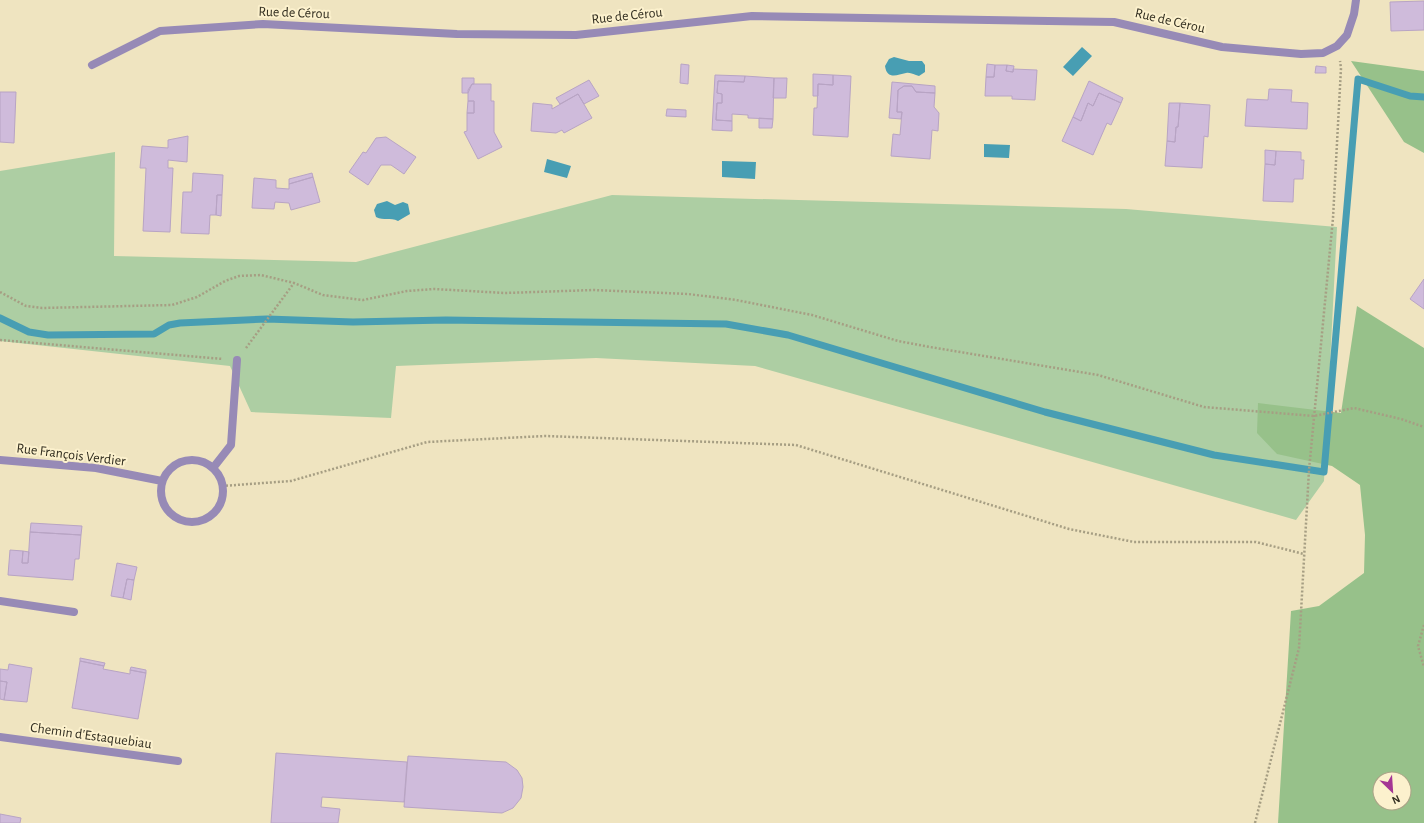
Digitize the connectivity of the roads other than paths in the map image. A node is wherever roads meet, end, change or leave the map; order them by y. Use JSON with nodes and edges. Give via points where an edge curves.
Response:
{"nodes":[{"id":1,"x":1356,"y":0,"type":"edge"},
{"id":2,"x":92,"y":65,"type":"dead end"},
{"id":3,"x":237,"y":360,"type":"road end"},
{"id":4,"x":0,"y":460,"type":"edge"},
{"id":5,"x":213,"y":468,"type":"junction"},
{"id":6,"x":162,"y":481,"type":"junction"},
{"id":7,"x":0,"y":601,"type":"edge"},
{"id":8,"x":74,"y":612,"type":"dead end"},
{"id":9,"x":0,"y":737,"type":"edge"},
{"id":10,"x":178,"y":761,"type":"dead end"}],
"edges":[{"from":1,"to":2,"type":"street","name":"Rue de Cérou","via":[[1347,35],[1337,46],[1323,53],[1300,54],[1222,47],[1114,22],[752,16],[576,35],[457,34],[263,24],[160,31]]},
{"from":3,"to":5,"type":"street","via":[[231,445]]},
{"from":4,"to":6,"type":"street","name":"Rue François Verdier","via":[[96,468]]},
{"from":5,"to":6,"type":"street","via":[[204,462],[184,461],[167,472]]},
{"from":5,"to":6,"type":"street","via":[[219,476],[222,496],[219,506],[204,519],[189,521],[175,517],[167,510],[161,491]]},
{"from":7,"to":8,"type":"street"},
{"from":9,"to":10,"type":"street","name":"Chemin d'Estaquebiau"}]}
